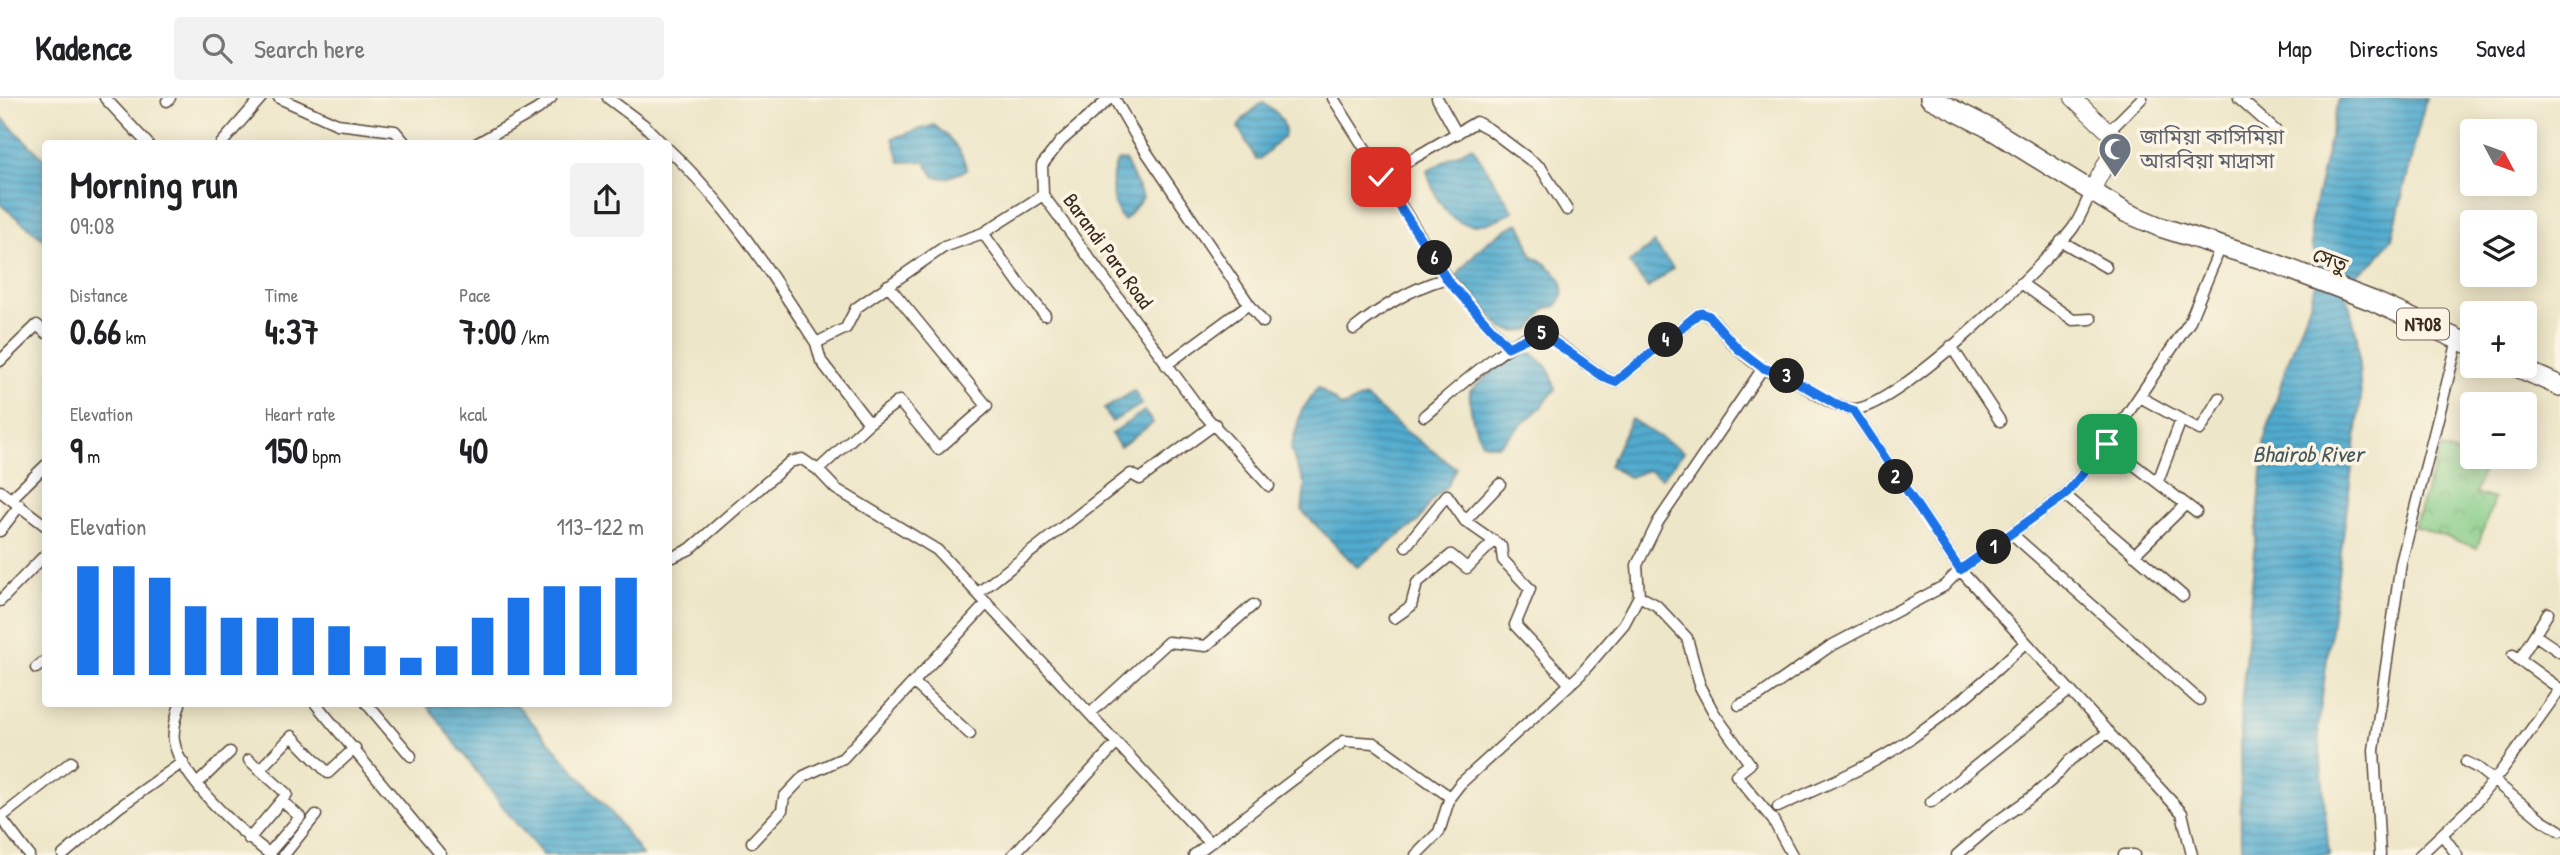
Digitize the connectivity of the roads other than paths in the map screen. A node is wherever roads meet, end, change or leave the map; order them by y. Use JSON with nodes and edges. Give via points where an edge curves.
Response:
{"nodes":[{"id":1,"x":105,"y":98,"type":"edge"},
{"id":2,"x":261,"y":98,"type":"edge"},
{"id":3,"x":279,"y":98,"type":"edge"},
{"id":4,"x":551,"y":98,"type":"edge"},
{"id":5,"x":608,"y":98,"type":"edge"},
{"id":6,"x":1112,"y":98,"type":"edge"},
{"id":7,"x":1333,"y":98,"type":"edge"},
{"id":8,"x":1437,"y":98,"type":"edge"},
{"id":9,"x":1930,"y":98,"type":"edge"},
{"id":10,"x":2073,"y":98,"type":"edge"},
{"id":11,"x":2142,"y":98,"type":"edge"},
{"id":12,"x":2239,"y":98,"type":"edge"},
{"id":13,"x":2109,"y":131,"type":"junction"},
{"id":14,"x":2276,"y":131,"type":"dead end"},
{"id":15,"x":1457,"y":134,"type":"junction"},
{"id":16,"x":144,"y":140,"type":"edge"},
{"id":17,"x":224,"y":140,"type":"edge"},
{"id":18,"x":403,"y":140,"type":"edge"},
{"id":19,"x":483,"y":140,"type":"edge"},
{"id":20,"x":658,"y":140,"type":"edge"},
{"id":21,"x":672,"y":153,"type":"edge"},
{"id":22,"x":1381,"y":177,"type":"junction"},
{"id":23,"x":2092,"y":190,"type":"junction"},
{"id":24,"x":1043,"y":195,"type":"junction"},
{"id":25,"x":1567,"y":211,"type":"dead end"},
{"id":26,"x":983,"y":233,"type":"junction"},
{"id":27,"x":2061,"y":241,"type":"junction"},
{"id":28,"x":2221,"y":246,"type":"junction"},
{"id":29,"x":2106,"y":267,"type":"dead end"},
{"id":30,"x":1448,"y":281,"type":"junction"},
{"id":31,"x":888,"y":285,"type":"junction"},
{"id":32,"x":2025,"y":286,"type":"dead end"},
{"id":33,"x":1249,"y":304,"type":"junction"},
{"id":34,"x":1045,"y":316,"type":"dead end"},
{"id":35,"x":2091,"y":319,"type":"dead end"},
{"id":36,"x":1263,"y":321,"type":"dead end"},
{"id":37,"x":42,"y":329,"type":"edge"},
{"id":38,"x":1354,"y":329,"type":"dead end"},
{"id":39,"x":2460,"y":341,"type":"edge"},
{"id":40,"x":816,"y":344,"type":"junction"},
{"id":41,"x":1951,"y":346,"type":"junction"},
{"id":42,"x":1508,"y":347,"type":"junction"},
{"id":43,"x":0,"y":360,"type":"edge"},
{"id":44,"x":2460,"y":360,"type":"edge"},
{"id":45,"x":1166,"y":365,"type":"junction"},
{"id":46,"x":1763,"y":368,"type":"junction"},
{"id":47,"x":2537,"y":376,"type":"edge"},
{"id":48,"x":2560,"y":386,"type":"edge"},
{"id":49,"x":2140,"y":397,"type":"junction"},
{"id":50,"x":2219,"y":398,"type":"dead end"},
{"id":51,"x":1853,"y":410,"type":"junction"},
{"id":52,"x":1424,"y":416,"type":"dead end"},
{"id":53,"x":2182,"y":420,"type":"junction"},
{"id":54,"x":2000,"y":421,"type":"dead end"},
{"id":55,"x":869,"y":423,"type":"junction"},
{"id":56,"x":1215,"y":424,"type":"junction"},
{"id":57,"x":2107,"y":444,"type":"junction"},
{"id":58,"x":42,"y":470,"type":"edge"},
{"id":59,"x":818,"y":470,"type":"junction"},
{"id":60,"x":2158,"y":481,"type":"junction"},
{"id":61,"x":1500,"y":484,"type":"dead end"},
{"id":62,"x":1269,"y":486,"type":"dead end"},
{"id":63,"x":0,"y":491,"type":"edge"},
{"id":64,"x":2065,"y":495,"type":"junction"},
{"id":65,"x":16,"y":502,"type":"junction"},
{"id":66,"x":2186,"y":504,"type":"junction"},
{"id":67,"x":2196,"y":512,"type":"dead end"},
{"id":68,"x":1465,"y":521,"type":"junction"},
{"id":69,"x":42,"y":523,"type":"edge"},
{"id":70,"x":0,"y":531,"type":"edge"},
{"id":71,"x":2012,"y":534,"type":"junction"},
{"id":72,"x":1493,"y":541,"type":"junction"},
{"id":73,"x":1406,"y":546,"type":"dead end"},
{"id":74,"x":2134,"y":555,"type":"junction"},
{"id":75,"x":672,"y":557,"type":"edge"},
{"id":76,"x":42,"y":558,"type":"edge"},
{"id":77,"x":1960,"y":570,"type":"junction"},
{"id":78,"x":978,"y":593,"type":"junction"},
{"id":79,"x":1639,"y":596,"type":"junction"},
{"id":80,"x":2183,"y":596,"type":"dead end"},
{"id":81,"x":0,"y":601,"type":"edge"},
{"id":82,"x":988,"y":603,"type":"junction"},
{"id":83,"x":1253,"y":605,"type":"dead end"},
{"id":84,"x":2549,"y":613,"type":"dead end"},
{"id":85,"x":1394,"y":618,"type":"dead end"},
{"id":86,"x":2535,"y":635,"type":"junction"},
{"id":87,"x":2025,"y":643,"type":"junction"},
{"id":88,"x":2560,"y":652,"type":"edge"},
{"id":89,"x":42,"y":663,"type":"edge"},
{"id":90,"x":36,"y":668,"type":"dead end"},
{"id":91,"x":913,"y":682,"type":"junction"},
{"id":92,"x":1570,"y":684,"type":"junction"},
{"id":93,"x":2560,"y":689,"type":"edge"},
{"id":94,"x":2070,"y":690,"type":"junction"},
{"id":95,"x":2199,"y":700,"type":"dead end"},
{"id":96,"x":1739,"y":705,"type":"dead end"},
{"id":97,"x":180,"y":707,"type":"edge"},
{"id":98,"x":319,"y":707,"type":"edge"},
{"id":99,"x":370,"y":707,"type":"edge"},
{"id":100,"x":1095,"y":709,"type":"dead end"},
{"id":101,"x":2109,"y":732,"type":"junction"},
{"id":102,"x":970,"y":734,"type":"dead end"},
{"id":103,"x":1117,"y":743,"type":"junction"},
{"id":104,"x":355,"y":748,"type":"junction"},
{"id":105,"x":230,"y":751,"type":"dead end"},
{"id":106,"x":411,"y":756,"type":"dead end"},
{"id":107,"x":249,"y":760,"type":"dead end"},
{"id":108,"x":2466,"y":761,"type":"dead end"},
{"id":109,"x":72,"y":762,"type":"dead end"},
{"id":110,"x":183,"y":762,"type":"junction"},
{"id":111,"x":259,"y":771,"type":"junction"},
{"id":112,"x":2492,"y":782,"type":"junction"},
{"id":113,"x":197,"y":784,"type":"junction"},
{"id":114,"x":1450,"y":797,"type":"junction"},
{"id":115,"x":282,"y":801,"type":"junction"},
{"id":116,"x":1930,"y":802,"type":"dead end"},
{"id":117,"x":1778,"y":807,"type":"dead end"},
{"id":118,"x":316,"y":815,"type":"dead end"},
{"id":119,"x":1,"y":818,"type":"edge"},
{"id":120,"x":2560,"y":831,"type":"edge"},
{"id":121,"x":2442,"y":834,"type":"junction"},
{"id":122,"x":249,"y":838,"type":"junction"},
{"id":123,"x":752,"y":842,"type":"dead end"},
{"id":124,"x":1210,"y":843,"type":"junction"},
{"id":125,"x":270,"y":854,"type":"edge"},
{"id":126,"x":29,"y":855,"type":"edge"},
{"id":127,"x":63,"y":855,"type":"edge"},
{"id":128,"x":284,"y":855,"type":"edge"},
{"id":129,"x":441,"y":855,"type":"edge"},
{"id":130,"x":1013,"y":855,"type":"edge"},
{"id":131,"x":1194,"y":855,"type":"edge"},
{"id":132,"x":1416,"y":855,"type":"edge"},
{"id":133,"x":1793,"y":855,"type":"edge"},
{"id":134,"x":1957,"y":855,"type":"edge"},
{"id":135,"x":2124,"y":855,"type":"edge"},
{"id":136,"x":2134,"y":855,"type":"edge"},
{"id":137,"x":2192,"y":855,"type":"edge"},
{"id":138,"x":2380,"y":855,"type":"edge"},
{"id":139,"x":2420,"y":855,"type":"edge"},
{"id":140,"x":2457,"y":855,"type":"edge"}],
"edges":[{"from":1,"to":16,"type":"street"},
{"from":2,"to":17,"type":"street"},
{"from":3,"to":18,"type":"street","via":[[337,124],[395,131]]},
{"from":4,"to":19,"type":"street"},
{"from":5,"to":20,"type":"street"},
{"from":6,"to":24,"type":"street","name":"Barandi Para Road","via":[[1061,141],[1042,165]]},
{"from":6,"to":33,"type":"street"},
{"from":7,"to":22,"type":"street"},
{"from":8,"to":15,"type":"street"},
{"from":9,"to":23,"type":"highway","number":"N708"},
{"from":10,"to":13,"type":"street"},
{"from":11,"to":13,"type":"street"},
{"from":12,"to":14,"type":"street"},
{"from":13,"to":23,"type":"street","via":[[2119,141]]},
{"from":15,"to":22,"type":"street"},
{"from":15,"to":25,"type":"street","via":[[1476,122],[1489,129],[1541,168]]},
{"from":21,"to":40,"type":"street","via":[[708,189]]},
{"from":22,"to":30,"type":"street"},
{"from":23,"to":27,"type":"street","via":[[2074,227]]},
{"from":23,"to":28,"type":"highway","number":"N708","via":[[2160,228]]},
{"from":24,"to":26,"type":"street"},
{"from":24,"to":45,"type":"street","name":"Barandi Para Road"},
{"from":26,"to":31,"type":"street","via":[[944,247]]},
{"from":26,"to":34,"type":"street"},
{"from":27,"to":29,"type":"street"},
{"from":27,"to":41,"type":"street","via":[[2017,289]]},
{"from":28,"to":39,"type":"highway","name":"সেতু","number":"N708","via":[[2373,301]]},
{"from":28,"to":49,"type":"street","via":[[2189,323]]},
{"from":30,"to":38,"type":"street","via":[[1410,292]]},
{"from":30,"to":42,"type":"street"},
{"from":31,"to":40,"type":"street","via":[[856,308],[846,328]]},
{"from":31,"to":55,"type":"street","via":[[987,406],[938,449],[899,401]]},
{"from":32,"to":35,"type":"street","via":[[2073,320]]},
{"from":33,"to":36,"type":"street"},
{"from":33,"to":45,"type":"street"},
{"from":37,"to":43,"type":"street","via":[[37,325]]},
{"from":40,"to":55,"type":"street","via":[[821,361]]},
{"from":41,"to":51,"type":"street","via":[[1910,380],[1871,405]]},
{"from":41,"to":54,"type":"street"},
{"from":42,"to":46,"type":"street","via":[[1540,332],[1615,382],[1702,313]]},
{"from":42,"to":52,"type":"street"},
{"from":44,"to":138,"type":"street","via":[[2401,563],[2374,750]]},
{"from":45,"to":56,"type":"street","name":"Barandi Para Road"},
{"from":46,"to":51,"type":"street"},
{"from":46,"to":79,"type":"street","via":[[1658,522],[1637,565]]},
{"from":47,"to":48,"type":"highway"},
{"from":49,"to":53,"type":"street"},
{"from":49,"to":57,"type":"street"},
{"from":50,"to":53,"type":"street","via":[[2200,430]]},
{"from":51,"to":77,"type":"street"},
{"from":53,"to":60,"type":"street"},
{"from":55,"to":59,"type":"street"},
{"from":56,"to":62,"type":"street","name":"Barandi Para Road"},
{"from":56,"to":78,"type":"street","via":[[1140,479],[1131,474]]},
{"from":57,"to":60,"type":"street"},
{"from":57,"to":64,"type":"street"},
{"from":58,"to":65,"type":"street"},
{"from":59,"to":75,"type":"street","via":[[802,459],[790,462],[690,549]]},
{"from":59,"to":78,"type":"street","via":[[836,489],[937,551]]},
{"from":60,"to":66,"type":"street"},
{"from":61,"to":68,"type":"street"},
{"from":63,"to":65,"type":"street"},
{"from":64,"to":71,"type":"street"},
{"from":64,"to":74,"type":"street"},
{"from":65,"to":69,"type":"street"},
{"from":65,"to":70,"type":"street"},
{"from":66,"to":67,"type":"street"},
{"from":66,"to":74,"type":"street"},
{"from":68,"to":72,"type":"street"},
{"from":68,"to":73,"type":"street","via":[[1447,495]]},
{"from":71,"to":77,"type":"street"},
{"from":71,"to":95,"type":"street"},
{"from":72,"to":85,"type":"street","via":[[1466,568],[1451,555],[1417,583],[1411,606]]},
{"from":72,"to":92,"type":"street","via":[[1501,546],[1503,560],[1530,589],[1515,625]]},
{"from":74,"to":80,"type":"street"},
{"from":76,"to":81,"type":"street"},
{"from":77,"to":87,"type":"street"},
{"from":77,"to":96,"type":"street","via":[[1944,586],[1829,647]]},
{"from":78,"to":82,"type":"street"},
{"from":79,"to":92,"type":"street","via":[[1624,624]]},
{"from":79,"to":133,"type":"street","via":[[1656,606],[1687,639],[1700,685],[1750,764],[1736,775],[1773,820]]},
{"from":82,"to":91,"type":"street"},
{"from":82,"to":103,"type":"street"},
{"from":83,"to":100,"type":"street","via":[[1206,646],[1168,642]]},
{"from":84,"to":86,"type":"street"},
{"from":86,"to":88,"type":"street"},
{"from":86,"to":93,"type":"street","via":[[2516,657]]},
{"from":87,"to":94,"type":"street"},
{"from":87,"to":117,"type":"street","via":[[1994,674],[1908,741]]},
{"from":89,"to":90,"type":"street"},
{"from":91,"to":102,"type":"street"},
{"from":91,"to":123,"type":"street","via":[[843,758],[811,771],[794,785],[784,797],[782,810]]},
{"from":92,"to":114,"type":"street","via":[[1484,760]]},
{"from":93,"to":112,"type":"street"},
{"from":94,"to":101,"type":"street"},
{"from":94,"to":116,"type":"street"},
{"from":97,"to":110,"type":"street","via":[[174,741]]},
{"from":98,"to":104,"type":"street"},
{"from":99,"to":106,"type":"street"},
{"from":101,"to":134,"type":"street"},
{"from":101,"to":137,"type":"street","via":[[2182,813]]},
{"from":103,"to":124,"type":"street"},
{"from":103,"to":130,"type":"street"},
{"from":104,"to":111,"type":"street","via":[[328,773],[292,736]]},
{"from":104,"to":129,"type":"street"},
{"from":105,"to":113,"type":"street"},
{"from":107,"to":111,"type":"street"},
{"from":108,"to":112,"type":"street"},
{"from":109,"to":119,"type":"street"},
{"from":110,"to":113,"type":"street"},
{"from":110,"to":127,"type":"street"},
{"from":111,"to":115,"type":"street","via":[[288,794]]},
{"from":112,"to":120,"type":"street"},
{"from":112,"to":121,"type":"street"},
{"from":113,"to":122,"type":"street"},
{"from":114,"to":124,"type":"street","via":[[1374,743],[1343,741]]},
{"from":114,"to":132,"type":"street","via":[[1439,832]]},
{"from":115,"to":122,"type":"street"},
{"from":115,"to":125,"type":"street","via":[[300,817]]},
{"from":118,"to":128,"type":"street"},
{"from":119,"to":126,"type":"street"},
{"from":121,"to":139,"type":"street"},
{"from":121,"to":140,"type":"street"},
{"from":122,"to":125,"type":"street"},
{"from":124,"to":131,"type":"street"},
{"from":135,"to":136,"type":"street"}]}
